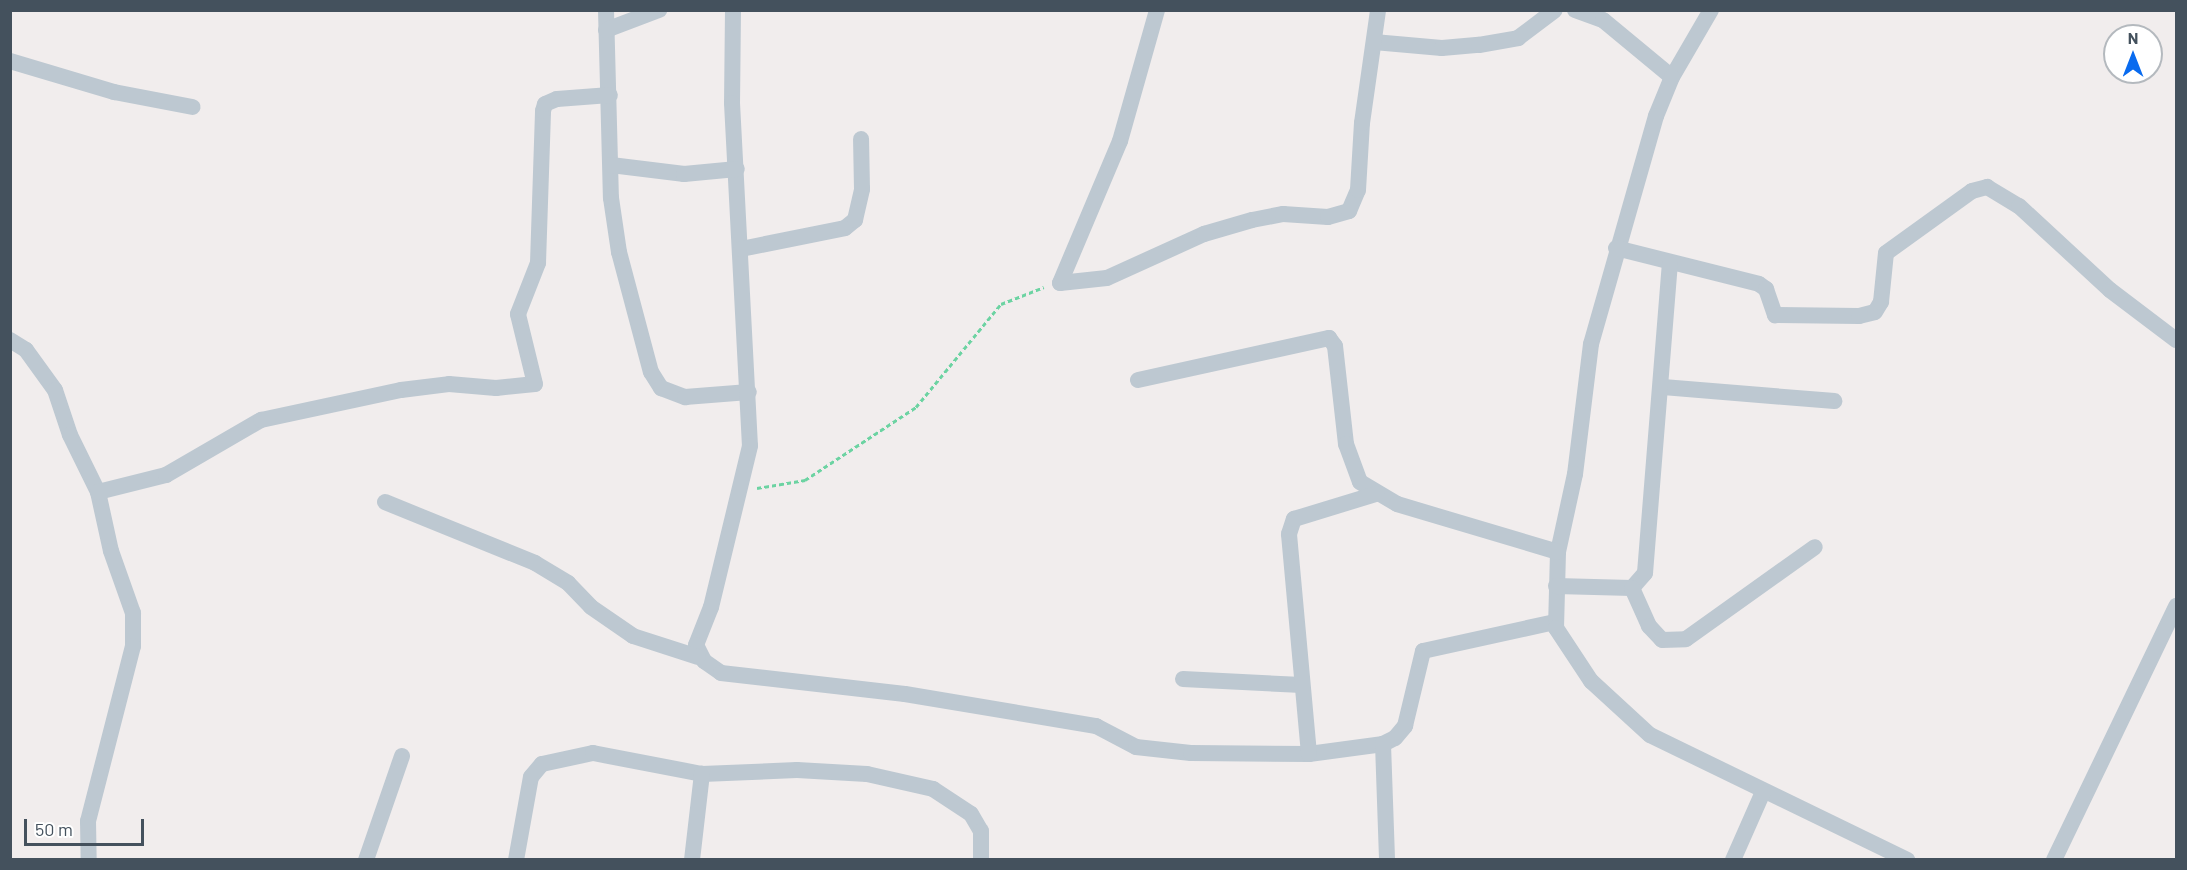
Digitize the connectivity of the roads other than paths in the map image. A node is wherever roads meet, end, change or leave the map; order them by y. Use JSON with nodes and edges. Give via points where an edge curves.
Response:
{"nodes":[{"id":1,"x":606,"y":10,"type":"edge"},
{"id":2,"x":659,"y":10,"type":"edge"},
{"id":3,"x":733,"y":10,"type":"edge"},
{"id":4,"x":1157,"y":10,"type":"edge"},
{"id":5,"x":1378,"y":10,"type":"edge"},
{"id":6,"x":1555,"y":10,"type":"edge"},
{"id":7,"x":1575,"y":10,"type":"edge"},
{"id":8,"x":1711,"y":10,"type":"edge"},
{"id":9,"x":606,"y":30,"type":"junction"},
{"id":10,"x":1374,"y":42,"type":"junction"},
{"id":11,"x":10,"y":61,"type":"edge"},
{"id":12,"x":1672,"y":77,"type":"junction"},
{"id":13,"x":610,"y":95,"type":"junction"},
{"id":14,"x":193,"y":107,"type":"dead end"},
{"id":15,"x":861,"y":139,"type":"dead end"},
{"id":16,"x":611,"y":165,"type":"junction"},
{"id":17,"x":737,"y":169,"type":"junction"},
{"id":18,"x":1616,"y":248,"type":"junction"},
{"id":19,"x":741,"y":249,"type":"junction"},
{"id":20,"x":1670,"y":265,"type":"junction"},
{"id":21,"x":10,"y":340,"type":"edge"},
{"id":22,"x":2176,"y":340,"type":"edge"},
{"id":23,"x":1138,"y":380,"type":"dead end"},
{"id":24,"x":1663,"y":387,"type":"junction"},
{"id":25,"x":749,"y":392,"type":"junction"},
{"id":26,"x":1834,"y":401,"type":"dead end"},
{"id":27,"x":98,"y":492,"type":"junction"},
{"id":28,"x":1376,"y":494,"type":"junction"},
{"id":29,"x":385,"y":502,"type":"dead end"},
{"id":30,"x":1815,"y":548,"type":"dead end"},
{"id":31,"x":1558,"y":552,"type":"junction"},
{"id":32,"x":1556,"y":586,"type":"junction"},
{"id":33,"x":1632,"y":588,"type":"junction"},
{"id":34,"x":2176,"y":606,"type":"edge"},
{"id":35,"x":1555,"y":622,"type":"junction"},
{"id":36,"x":698,"y":657,"type":"junction"},
{"id":37,"x":1183,"y":679,"type":"dead end"},
{"id":38,"x":1302,"y":684,"type":"junction"},
{"id":39,"x":1383,"y":744,"type":"junction"},
{"id":40,"x":1309,"y":754,"type":"junction"},
{"id":41,"x":402,"y":756,"type":"dead end"},
{"id":42,"x":702,"y":774,"type":"junction"},
{"id":43,"x":1763,"y":792,"type":"junction"},
{"id":44,"x":1870,"y":852,"type":"edge"},
{"id":45,"x":89,"y":860,"type":"edge"},
{"id":46,"x":366,"y":860,"type":"edge"},
{"id":47,"x":516,"y":860,"type":"edge"},
{"id":48,"x":692,"y":860,"type":"edge"},
{"id":49,"x":981,"y":860,"type":"edge"},
{"id":50,"x":1387,"y":860,"type":"edge"},
{"id":51,"x":1733,"y":860,"type":"edge"},
{"id":52,"x":1907,"y":860,"type":"edge"},
{"id":53,"x":2054,"y":860,"type":"edge"}],
"edges":[{"from":1,"to":9,"type":"street"},
{"from":2,"to":9,"type":"street"},
{"from":3,"to":17,"type":"street"},
{"from":4,"to":10,"type":"street","via":[[1120,141],[1060,284],[1107,278],[1204,234],[1252,220],[1283,214],[1328,217],[1349,211],[1358,190]]},
{"from":5,"to":10,"type":"street"},
{"from":6,"to":10,"type":"street","via":[[1518,38],[1479,45],[1442,48]]},
{"from":7,"to":12,"type":"street","via":[[1603,20]]},
{"from":8,"to":12,"type":"street"},
{"from":9,"to":13,"type":"street"},
{"from":11,"to":14,"type":"street","via":[[114,92]]},
{"from":12,"to":18,"type":"street"},
{"from":13,"to":16,"type":"street"},
{"from":13,"to":27,"type":"street","via":[[557,99],[545,104],[543,111],[538,263],[518,314],[535,384],[418,388],[261,420],[166,475]]},
{"from":15,"to":19,"type":"street","via":[[862,189],[855,220],[845,228]]},
{"from":16,"to":17,"type":"street","via":[[684,174]]},
{"from":16,"to":25,"type":"street","via":[[619,252],[656,383],[685,397]]},
{"from":17,"to":19,"type":"street"},
{"from":18,"to":20,"type":"street"},
{"from":18,"to":31,"type":"street","via":[[1586,368],[1575,474]]},
{"from":19,"to":25,"type":"street"},
{"from":20,"to":22,"type":"street","via":[[1760,284],[1775,315],[1869,315],[1881,302],[1886,253],[1972,191],[1987,187],[2019,206],[2110,290]]},
{"from":20,"to":24,"type":"street"},
{"from":21,"to":27,"type":"street","via":[[26,350],[56,390],[70,435]]},
{"from":23,"to":28,"type":"street","via":[[1329,338],[1335,346],[1340,411],[1352,468]]},
{"from":24,"to":26,"type":"street"},
{"from":24,"to":33,"type":"street","via":[[1647,555],[1642,580]]},
{"from":25,"to":36,"type":"street","via":[[750,446],[711,608],[698,638]]},
{"from":27,"to":45,"type":"street","via":[[111,551],[133,613],[133,646],[88,821]]},
{"from":28,"to":31,"type":"street"},
{"from":28,"to":38,"type":"street","via":[[1293,519],[1289,534]]},
{"from":29,"to":36,"type":"street","via":[[535,563],[568,583],[591,608],[633,636]]},
{"from":30,"to":33,"type":"street","via":[[1686,639],[1662,640],[1648,626]]},
{"from":31,"to":32,"type":"street"},
{"from":32,"to":33,"type":"street"},
{"from":32,"to":35,"type":"street"},
{"from":34,"to":53,"type":"street"},
{"from":35,"to":39,"type":"street","via":[[1423,651],[1405,726]]},
{"from":35,"to":43,"type":"street","via":[[1591,681],[1631,720],[1658,740]]},
{"from":36,"to":40,"type":"street","via":[[721,673],[905,694],[1096,726],[1136,747],[1191,753]]},
{"from":37,"to":38,"type":"street"},
{"from":38,"to":40,"type":"street"},
{"from":39,"to":40,"type":"street"},
{"from":39,"to":50,"type":"street"},
{"from":41,"to":46,"type":"street"},
{"from":42,"to":47,"type":"street","via":[[593,753],[542,764],[531,777],[525,796]]},
{"from":42,"to":48,"type":"street"},
{"from":42,"to":49,"type":"street","via":[[797,770],[867,774],[933,789],[971,814],[981,831]]},
{"from":43,"to":44,"type":"street"},
{"from":43,"to":51,"type":"street"},
{"from":44,"to":52,"type":"street"}]}
